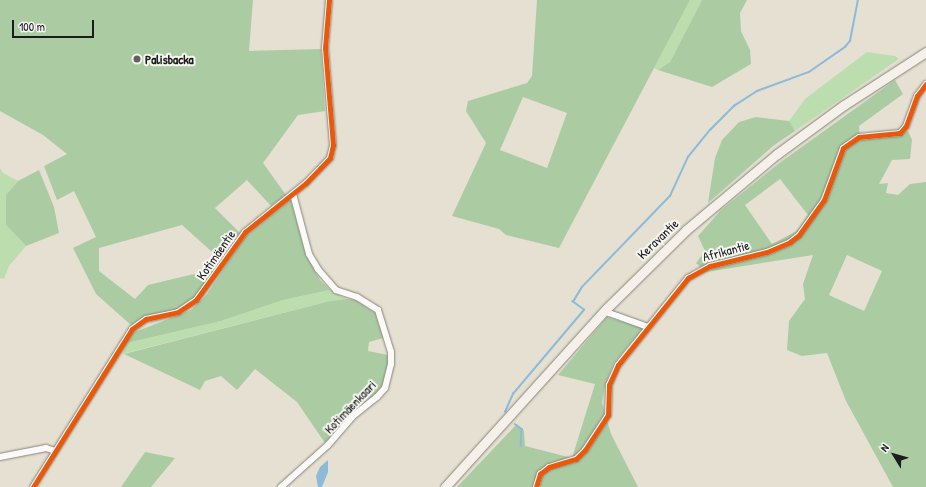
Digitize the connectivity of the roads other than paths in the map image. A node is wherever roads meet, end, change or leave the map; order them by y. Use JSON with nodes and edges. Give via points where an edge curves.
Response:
{"nodes":[{"id":1,"x":328,"y":0,"type":"edge"},
{"id":2,"x":926,"y":52,"type":"edge"},
{"id":3,"x":926,"y":84,"type":"edge"},
{"id":4,"x":293,"y":194,"type":"junction"},
{"id":5,"x":606,"y":309,"type":"junction"},
{"id":6,"x":648,"y":327,"type":"junction"},
{"id":7,"x":55,"y":451,"type":"junction"},
{"id":8,"x":0,"y":457,"type":"edge"},
{"id":9,"x":33,"y":487,"type":"edge"},
{"id":10,"x":281,"y":487,"type":"edge"},
{"id":11,"x":445,"y":487,"type":"edge"},
{"id":12,"x":536,"y":487,"type":"edge"}],
"edges":[{"from":1,"to":4,"type":"street","name":"Kotimäentie","via":[[325,48],[333,145],[331,157]]},
{"from":2,"to":5,"type":"main road","name":"Keravantie","via":[[844,105],[758,169],[686,230]]},
{"from":3,"to":6,"type":"street","name":"Afrikantie","via":[[917,96],[906,126],[900,133],[859,137],[843,148],[824,200],[799,235],[790,242],[766,252],[694,273]]},
{"from":4,"to":7,"type":"street","name":"Kotimäentie","via":[[236,242],[196,300],[178,312],[146,319],[132,329]]},
{"from":4,"to":10,"type":"street","name":"Kotimäenkaari","via":[[309,254],[324,280],[336,290],[358,297],[378,310],[391,352],[391,364],[385,388],[378,397],[352,417],[328,445]]},
{"from":5,"to":6,"type":"street","via":[[609,313]]},
{"from":5,"to":11,"type":"main road","name":"Keravantie"},
{"from":6,"to":12,"type":"street","name":"Afrikantie","via":[[618,365],[609,385],[608,415],[601,428],[576,459],[548,468],[540,474]]},
{"from":7,"to":8,"type":"street","via":[[46,448]]},
{"from":7,"to":9,"type":"street","name":"Kotimäentie"}]}
